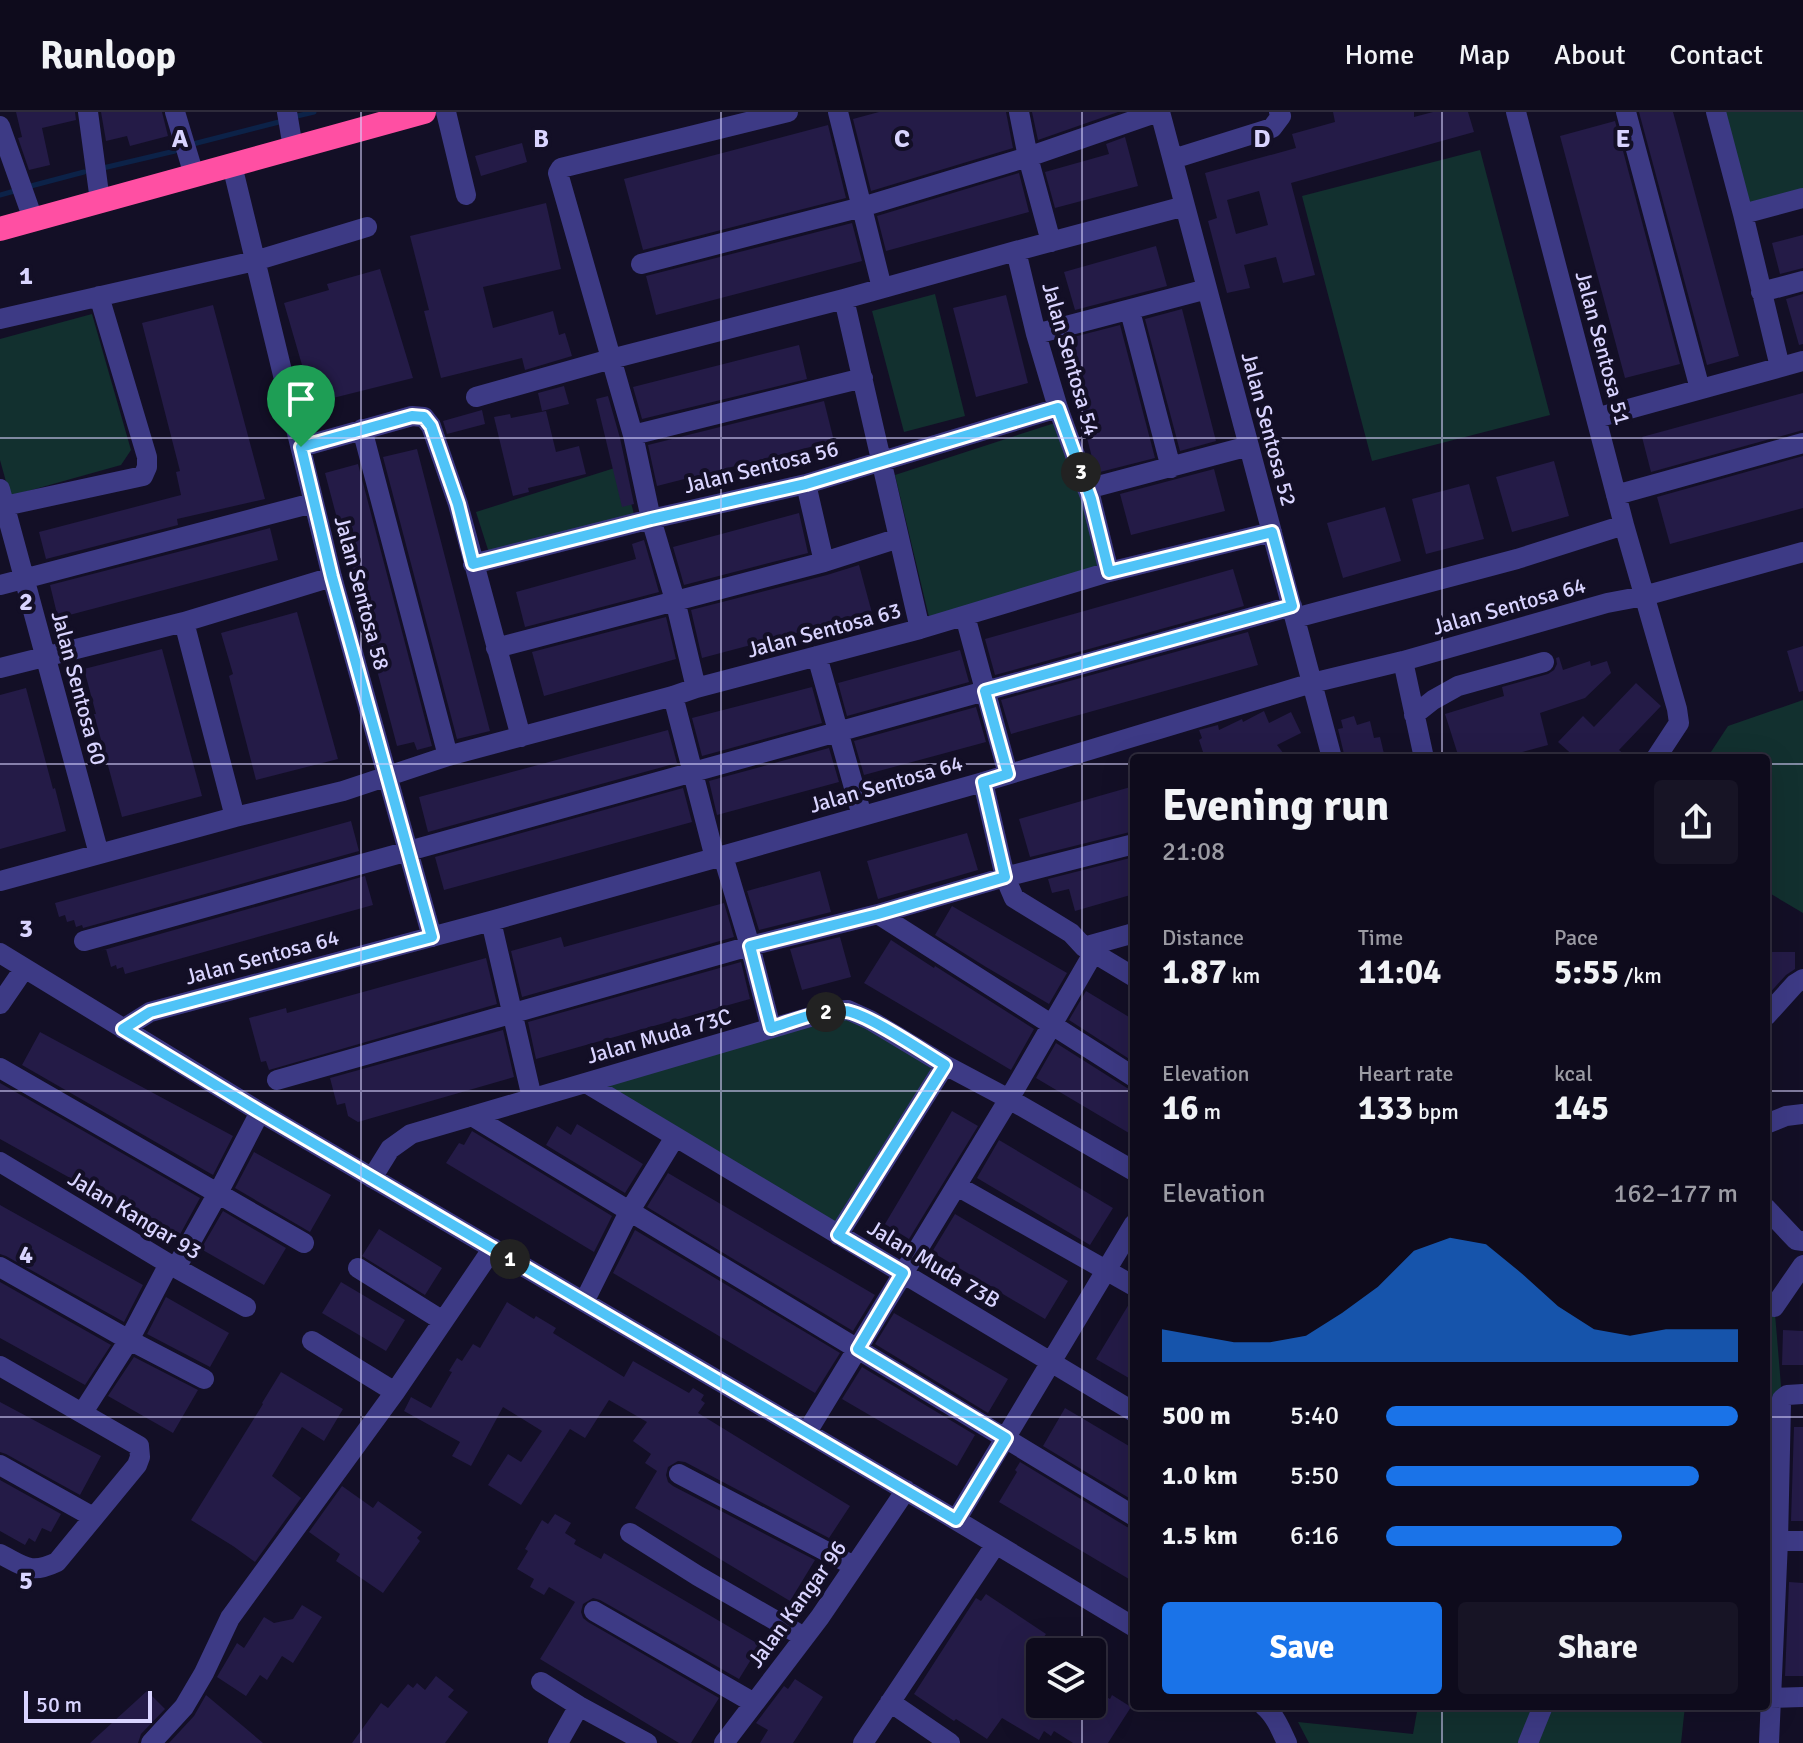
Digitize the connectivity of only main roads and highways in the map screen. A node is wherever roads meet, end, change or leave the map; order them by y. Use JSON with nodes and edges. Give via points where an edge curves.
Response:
{"nodes":[{"id":1,"x":418,"y":113,"type":"edge"},
{"id":2,"x":0,"y":229,"type":"edge"}],
"edges":[{"from":1,"to":2,"type":"highway"}]}
